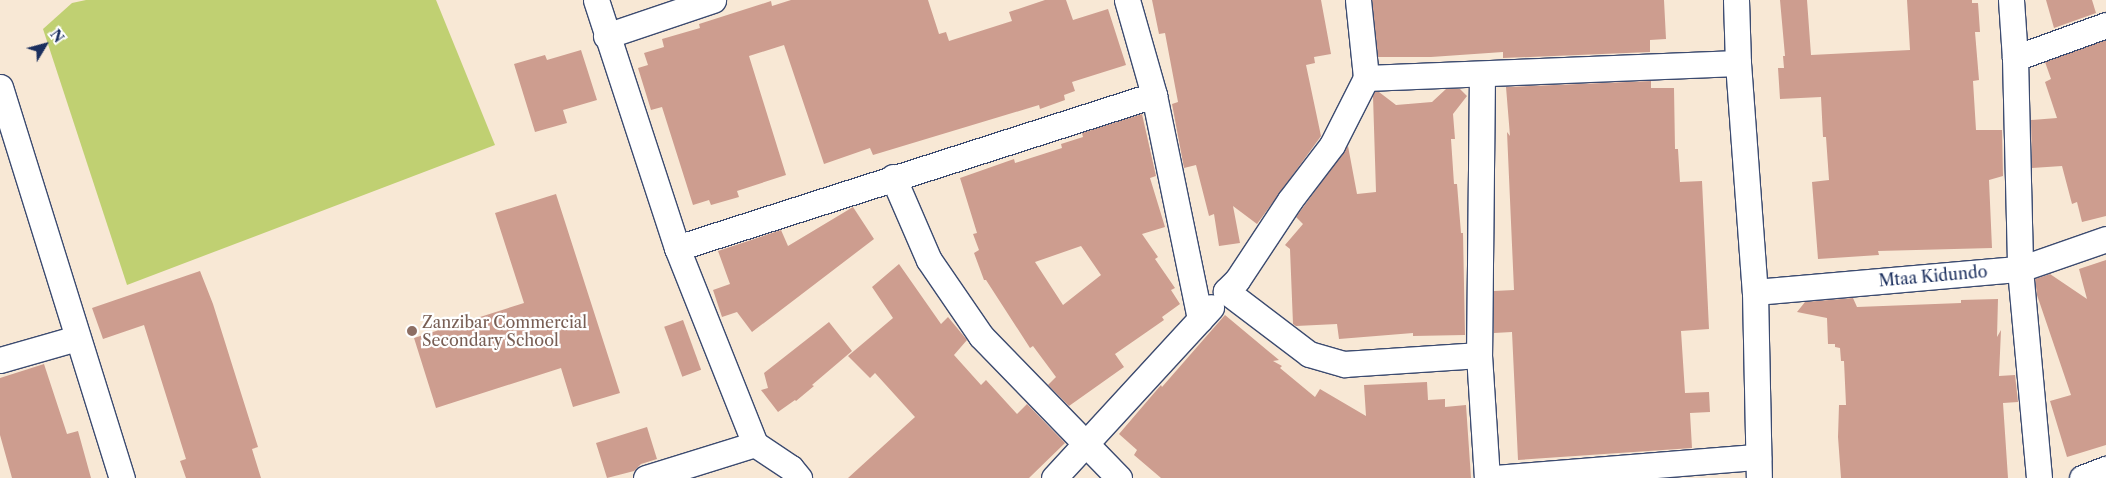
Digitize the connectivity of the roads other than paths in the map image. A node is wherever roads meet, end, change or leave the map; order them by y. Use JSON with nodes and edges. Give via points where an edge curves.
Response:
{"nodes":[{"id":1,"x":596,"y":0,"type":"edge"},
{"id":2,"x":713,"y":0,"type":"edge"},
{"id":3,"x":1127,"y":0,"type":"edge"},
{"id":4,"x":1358,"y":0,"type":"edge"},
{"id":5,"x":1736,"y":0,"type":"edge"},
{"id":6,"x":2011,"y":0,"type":"edge"},
{"id":7,"x":2106,"y":25,"type":"edge"},
{"id":8,"x":606,"y":36,"type":"junction"},
{"id":9,"x":2015,"y":58,"type":"junction"},
{"id":10,"x":1738,"y":63,"type":"junction"},
{"id":11,"x":1482,"y":74,"type":"junction"},
{"id":12,"x":1366,"y":78,"type":"junction"},
{"id":13,"x":0,"y":87,"type":"edge"},
{"id":14,"x":1154,"y":95,"type":"junction"},
{"id":15,"x":893,"y":177,"type":"junction"},
{"id":16,"x":2106,"y":239,"type":"edge"},
{"id":17,"x":676,"y":248,"type":"junction"},
{"id":18,"x":2020,"y":269,"type":"junction"},
{"id":19,"x":1226,"y":291,"type":"junction"},
{"id":20,"x":1756,"y":292,"type":"junction"},
{"id":21,"x":1200,"y":319,"type":"junction"},
{"id":22,"x":77,"y":338,"type":"junction"},
{"id":23,"x":1479,"y":355,"type":"junction"},
{"id":24,"x":0,"y":360,"type":"edge"},
{"id":25,"x":755,"y":444,"type":"junction"},
{"id":26,"x":1086,"y":444,"type":"junction"},
{"id":27,"x":1758,"y":467,"type":"edge"},
{"id":28,"x":122,"y":478,"type":"edge"},
{"id":29,"x":646,"y":478,"type":"edge"},
{"id":30,"x":800,"y":478,"type":"edge"},
{"id":31,"x":1054,"y":478,"type":"edge"},
{"id":32,"x":1119,"y":478,"type":"edge"},
{"id":33,"x":1487,"y":478,"type":"edge"},
{"id":34,"x":1496,"y":478,"type":"edge"},
{"id":35,"x":2039,"y":478,"type":"edge"}],
"edges":[{"from":1,"to":8,"type":"street"},
{"from":2,"to":8,"type":"street"},
{"from":3,"to":14,"type":"street"},
{"from":4,"to":12,"type":"street"},
{"from":5,"to":10,"type":"street"},
{"from":6,"to":9,"type":"street"},
{"from":7,"to":9,"type":"street"},
{"from":8,"to":17,"type":"street"},
{"from":9,"to":18,"type":"street"},
{"from":10,"to":11,"type":"street"},
{"from":10,"to":20,"type":"street"},
{"from":11,"to":12,"type":"street"},
{"from":11,"to":23,"type":"street"},
{"from":12,"to":19,"type":"street","via":[[1332,145]]},
{"from":13,"to":22,"type":"street"},
{"from":14,"to":15,"type":"street"},
{"from":14,"to":21,"type":"street"},
{"from":15,"to":17,"type":"street"},
{"from":15,"to":26,"type":"street","via":[[929,260],[981,336]]},
{"from":16,"to":18,"type":"street","name":"Mtaa Kidundo"},
{"from":17,"to":25,"type":"street"},
{"from":18,"to":20,"type":"street","name":"Mtaa Kidundo"},
{"from":18,"to":35,"type":"street"},
{"from":19,"to":21,"type":"street"},
{"from":19,"to":23,"type":"street","via":[[1309,354],[1344,364]]},
{"from":20,"to":27,"type":"street"},
{"from":21,"to":26,"type":"street"},
{"from":22,"to":24,"type":"street"},
{"from":22,"to":28,"type":"street"},
{"from":23,"to":33,"type":"street"},
{"from":25,"to":29,"type":"street"},
{"from":25,"to":30,"type":"street","via":[[791,468]]},
{"from":26,"to":31,"type":"street"},
{"from":26,"to":32,"type":"street"},
{"from":27,"to":34,"type":"street"}]}
